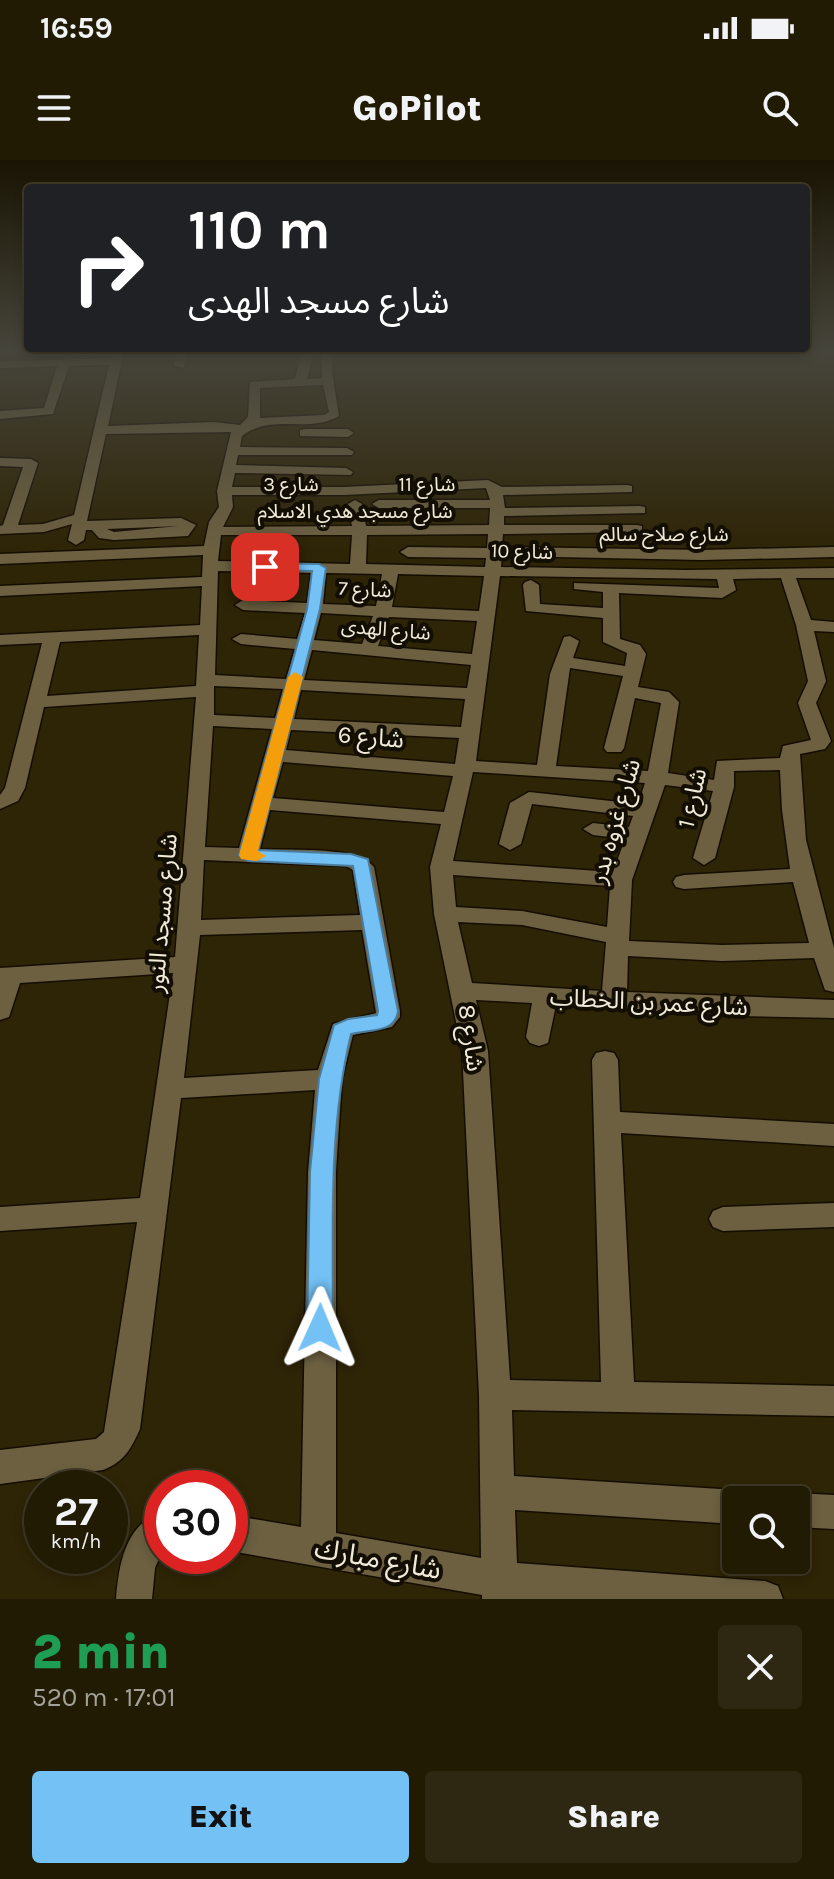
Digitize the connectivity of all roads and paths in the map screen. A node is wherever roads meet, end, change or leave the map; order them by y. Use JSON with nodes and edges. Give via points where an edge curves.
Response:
{"nodes":[{"id":1,"x":103,"y":417,"type":"edge"},
{"id":2,"x":254,"y":417,"type":"edge"},
{"id":3,"x":337,"y":417,"type":"edge"},
{"id":4,"x":340,"y":424,"type":"junction"},
{"id":5,"x":100,"y":430,"type":"junction"},
{"id":6,"x":347,"y":452,"type":"junction"},
{"id":7,"x":236,"y":460,"type":"junction"},
{"id":8,"x":0,"y":462,"type":"edge"},
{"id":9,"x":346,"y":472,"type":"junction"},
{"id":10,"x":618,"y":486,"type":"dead end"},
{"id":11,"x":344,"y":491,"type":"junction"},
{"id":12,"x":355,"y":504,"type":"junction"},
{"id":13,"x":402,"y":504,"type":"junction"},
{"id":14,"x":640,"y":510,"type":"dead end"},
{"id":15,"x":86,"y":523,"type":"junction"},
{"id":16,"x":494,"y":526,"type":"junction"},
{"id":17,"x":637,"y":529,"type":"dead end"},
{"id":18,"x":4,"y":530,"type":"edge"},
{"id":19,"x":360,"y":531,"type":"junction"},
{"id":20,"x":408,"y":531,"type":"junction"},
{"id":21,"x":834,"y":552,"type":"edge"},
{"id":22,"x":73,"y":556,"type":"junction"},
{"id":23,"x":211,"y":557,"type":"junction"},
{"id":24,"x":0,"y":559,"type":"edge"},
{"id":25,"x":403,"y":563,"type":"junction"},
{"id":26,"x":319,"y":568,"type":"junction"},
{"id":27,"x":358,"y":568,"type":"junction"},
{"id":28,"x":834,"y":573,"type":"edge"},
{"id":29,"x":723,"y":574,"type":"junction"},
{"id":30,"x":787,"y":574,"type":"junction"},
{"id":31,"x":531,"y":585,"type":"junction"},
{"id":32,"x":611,"y":589,"type":"junction"},
{"id":33,"x":0,"y":591,"type":"edge"},
{"id":34,"x":243,"y":605,"type":"dead end"},
{"id":35,"x":314,"y":609,"type":"junction"},
{"id":36,"x":383,"y":612,"type":"junction"},
{"id":37,"x":612,"y":614,"type":"junction"},
{"id":38,"x":485,"y":616,"type":"junction"},
{"id":39,"x":804,"y":625,"type":"junction"},
{"id":40,"x":834,"y":627,"type":"edge"},
{"id":41,"x":207,"y":630,"type":"junction"},
{"id":42,"x":52,"y":638,"type":"junction"},
{"id":43,"x":241,"y":639,"type":"dead end"},
{"id":44,"x":0,"y":640,"type":"edge"},
{"id":45,"x":570,"y":641,"type":"dead end"},
{"id":46,"x":304,"y":644,"type":"junction"},
{"id":47,"x":368,"y":650,"type":"junction"},
{"id":48,"x":478,"y":660,"type":"junction"},
{"id":49,"x":562,"y":662,"type":"junction"},
{"id":50,"x":824,"y":672,"type":"edge"},
{"id":51,"x":630,"y":681,"type":"junction"},
{"id":52,"x":294,"y":682,"type":"junction"},
{"id":53,"x":205,"y":686,"type":"junction"},
{"id":54,"x":474,"y":694,"type":"junction"},
{"id":55,"x":36,"y":702,"type":"junction"},
{"id":56,"x":204,"y":720,"type":"junction"},
{"id":57,"x":283,"y":721,"type":"junction"},
{"id":58,"x":468,"y":733,"type":"junction"},
{"id":59,"x":811,"y":747,"type":"junction"},
{"id":60,"x":614,"y":748,"type":"dead end"},
{"id":61,"x":834,"y":750,"type":"edge"},
{"id":62,"x":274,"y":755,"type":"junction"},
{"id":63,"x":791,"y":764,"type":"junction"},
{"id":64,"x":464,"y":768,"type":"junction"},
{"id":65,"x":546,"y":770,"type":"junction"},
{"id":66,"x":657,"y":778,"type":"junction"},
{"id":67,"x":724,"y":787,"type":"junction"},
{"id":68,"x":0,"y":803,"type":"edge"},
{"id":69,"x":262,"y":803,"type":"junction"},
{"id":70,"x":646,"y":811,"type":"junction"},
{"id":71,"x":451,"y":819,"type":"junction"},
{"id":72,"x":593,"y":829,"type":"dead end"},
{"id":73,"x":638,"y":834,"type":"junction"},
{"id":74,"x":510,"y":844,"type":"dead end"},
{"id":75,"x":194,"y":853,"type":"junction"},
{"id":76,"x":248,"y":855,"type":"junction"},
{"id":77,"x":704,"y":858,"type":"dead end"},
{"id":78,"x":441,"y":867,"type":"junction"},
{"id":79,"x":800,"y":875,"type":"junction"},
{"id":80,"x":621,"y":880,"type":"junction"},
{"id":81,"x":684,"y":882,"type":"dead end"},
{"id":82,"x":445,"y":914,"type":"junction"},
{"id":83,"x":373,"y":922,"type":"junction"},
{"id":84,"x":823,"y":922,"type":"edge"},
{"id":85,"x":189,"y":928,"type":"junction"},
{"id":86,"x":617,"y":942,"type":"junction"},
{"id":87,"x":823,"y":950,"type":"junction"},
{"id":88,"x":186,"y":964,"type":"junction"},
{"id":89,"x":5,"y":976,"type":"edge"},
{"id":90,"x":834,"y":984,"type":"edge"},
{"id":91,"x":465,"y":991,"type":"junction"},
{"id":92,"x":545,"y":996,"type":"junction"},
{"id":93,"x":614,"y":1000,"type":"junction"},
{"id":94,"x":834,"y":1009,"type":"edge"},
{"id":95,"x":0,"y":1011,"type":"edge"},
{"id":96,"x":539,"y":1037,"type":"dead end"},
{"id":97,"x":605,"y":1060,"type":"dead end"},
{"id":98,"x":329,"y":1079,"type":"junction"},
{"id":99,"x":169,"y":1089,"type":"junction"},
{"id":100,"x":608,"y":1122,"type":"junction"},
{"id":101,"x":834,"y":1135,"type":"edge"},
{"id":102,"x":153,"y":1209,"type":"junction"},
{"id":103,"x":834,"y":1215,"type":"edge"},
{"id":104,"x":0,"y":1219,"type":"edge"},
{"id":105,"x":723,"y":1219,"type":"dead end"},
{"id":106,"x":495,"y":1395,"type":"junction"},
{"id":107,"x":618,"y":1397,"type":"junction"},
{"id":108,"x":834,"y":1401,"type":"edge"},
{"id":109,"x":0,"y":1467,"type":"edge"},
{"id":110,"x":498,"y":1492,"type":"junction"},
{"id":111,"x":722,"y":1506,"type":"edge"},
{"id":112,"x":810,"y":1511,"type":"edge"},
{"id":113,"x":834,"y":1512,"type":"edge"},
{"id":114,"x":248,"y":1536,"type":"edge"},
{"id":115,"x":144,"y":1545,"type":"edge"},
{"id":116,"x":318,"y":1547,"type":"junction"},
{"id":117,"x":501,"y":1590,"type":"edge"},
{"id":118,"x":134,"y":1599,"type":"edge"},
{"id":119,"x":765,"y":1599,"type":"edge"}],
"edges":[{"from":1,"to":5,"type":"street"},
{"from":2,"to":7,"type":"street","name":"شارع مسجد النور"},
{"from":3,"to":4,"type":"street"},
{"from":4,"to":6,"type":"street"},
{"from":4,"to":7,"type":"street"},
{"from":5,"to":7,"type":"street","via":[[214,426]]},
{"from":5,"to":15,"type":"street"},
{"from":6,"to":7,"type":"street"},
{"from":6,"to":9,"type":"street"},
{"from":7,"to":9,"type":"street"},
{"from":7,"to":11,"type":"street"},
{"from":7,"to":12,"type":"street","name":"شارع 3"},
{"from":7,"to":23,"type":"street","name":"شارع مسجد النور"},
{"from":8,"to":18,"type":"street","via":[[31,463]]},
{"from":9,"to":11,"type":"street"},
{"from":10,"to":16,"type":"street"},
{"from":11,"to":16,"type":"street"},
{"from":12,"to":13,"type":"street","name":"شارع 11"},
{"from":12,"to":19,"type":"street"},
{"from":13,"to":16,"type":"street","name":"شارع 11"},
{"from":13,"to":20,"type":"street"},
{"from":14,"to":16,"type":"street"},
{"from":15,"to":15,"type":"street","via":[[181,522],[189,525],[183,533],[114,536]]},
{"from":15,"to":18,"type":"street"},
{"from":15,"to":22,"type":"street"},
{"from":16,"to":17,"type":"street"},
{"from":16,"to":20,"type":"street","name":"شارع مسجد هدي الاسلام","via":[[436,524]]},
{"from":16,"to":21,"type":"street","name":"شارع صلاح سالم","via":[[688,555]]},
{"from":16,"to":25,"type":"street","name":"شارع 10"},
{"from":16,"to":29,"type":"street","name":"شارع 10"},
{"from":16,"to":31,"type":"street"},
{"from":16,"to":38,"type":"street","name":"شارع 8"},
{"from":19,"to":20,"type":"street","name":"شارع مسجد هدي الاسلام"},
{"from":19,"to":23,"type":"street","name":"شارع مسجد هدي الاسلام"},
{"from":19,"to":27,"type":"street"},
{"from":20,"to":25,"type":"street"},
{"from":22,"to":23,"type":"street"},
{"from":22,"to":24,"type":"street"},
{"from":23,"to":26,"type":"street","name":"شارع 10"},
{"from":23,"to":33,"type":"street"},
{"from":23,"to":41,"type":"street","name":"شارع مسجد النور"},
{"from":25,"to":27,"type":"street","name":"شارع 10"},
{"from":25,"to":36,"type":"street"},
{"from":26,"to":27,"type":"street","name":"شارع 10"},
{"from":26,"to":35,"type":"street"},
{"from":28,"to":30,"type":"street","name":"شارع 10"},
{"from":29,"to":30,"type":"street","name":"شارع 10"},
{"from":29,"to":32,"type":"street","via":[[728,590],[722,593]]},
{"from":30,"to":39,"type":"street"},
{"from":31,"to":32,"type":"street"},
{"from":31,"to":37,"type":"street","via":[[532,608]]},
{"from":32,"to":37,"type":"street"},
{"from":34,"to":35,"type":"street","name":"شارع 7"},
{"from":35,"to":36,"type":"street","name":"شارع 7"},
{"from":35,"to":46,"type":"street"},
{"from":36,"to":38,"type":"street","name":"شارع 7"},
{"from":36,"to":47,"type":"street"},
{"from":37,"to":51,"type":"street","via":[[612,642],[637,651]]},
{"from":38,"to":48,"type":"street","name":"شارع 8"},
{"from":39,"to":40,"type":"street"},
{"from":39,"to":50,"type":"street"},
{"from":41,"to":42,"type":"street"},
{"from":41,"to":53,"type":"street","name":"شارع مسجد النور"},
{"from":42,"to":44,"type":"street"},
{"from":42,"to":55,"type":"street"},
{"from":43,"to":46,"type":"street","name":"شارع الهدى"},
{"from":45,"to":49,"type":"street"},
{"from":46,"to":47,"type":"street","name":"شارع الهدى"},
{"from":46,"to":52,"type":"street"},
{"from":47,"to":48,"type":"street","name":"شارع الهدى"},
{"from":48,"to":54,"type":"street","name":"شارع 8"},
{"from":49,"to":51,"type":"street"},
{"from":49,"to":65,"type":"street"},
{"from":50,"to":59,"type":"street","via":[[807,703],[821,741]]},
{"from":51,"to":60,"type":"street"},
{"from":51,"to":66,"type":"street","name":"شارع غزوه بدر","via":[[670,699]]},
{"from":52,"to":53,"type":"street"},
{"from":52,"to":54,"type":"street"},
{"from":52,"to":57,"type":"street"},
{"from":53,"to":55,"type":"street"},
{"from":53,"to":56,"type":"street","name":"شارع مسجد النور"},
{"from":54,"to":58,"type":"street","name":"شارع 8"},
{"from":55,"to":68,"type":"street","via":[[15,788]]},
{"from":56,"to":57,"type":"street"},
{"from":56,"to":75,"type":"street","name":"شارع مسجد النور"},
{"from":57,"to":58,"type":"street"},
{"from":57,"to":62,"type":"street"},
{"from":58,"to":64,"type":"street","name":"شارع 8"},
{"from":59,"to":61,"type":"street"},
{"from":59,"to":63,"type":"street","via":[[790,750]]},
{"from":62,"to":64,"type":"street","name":"شارع 6"},
{"from":62,"to":69,"type":"street"},
{"from":63,"to":67,"type":"street","name":"شارع 1","via":[[728,763],[723,768]]},
{"from":63,"to":79,"type":"street"},
{"from":64,"to":65,"type":"street","name":"شارع 6"},
{"from":64,"to":71,"type":"street","name":"شارع 8"},
{"from":65,"to":66,"type":"street","name":"شارع 6"},
{"from":66,"to":67,"type":"street","name":"شارع 6"},
{"from":66,"to":70,"type":"street","name":"شارع غزوه بدر"},
{"from":67,"to":77,"type":"street","name":"شارع 1"},
{"from":69,"to":71,"type":"street"},
{"from":69,"to":76,"type":"street"},
{"from":70,"to":73,"type":"street","name":"شارع غزوه بدر"},
{"from":70,"to":74,"type":"street","via":[[529,798],[520,803]]},
{"from":71,"to":78,"type":"street","name":"شارع 8"},
{"from":72,"to":73,"type":"street"},
{"from":73,"to":80,"type":"street","name":"شارع غزوه بدر"},
{"from":75,"to":76,"type":"street"},
{"from":75,"to":85,"type":"street","name":"شارع مسجد النور"},
{"from":76,"to":83,"type":"street","via":[[357,861],[363,867]]},
{"from":78,"to":80,"type":"street"},
{"from":78,"to":82,"type":"street","name":"شارع 8"},
{"from":79,"to":81,"type":"street"},
{"from":79,"to":84,"type":"street"},
{"from":80,"to":86,"type":"street","name":"شارع غزوه بدر"},
{"from":82,"to":86,"type":"street","via":[[522,918]]},
{"from":82,"to":91,"type":"street","name":"شارع 8"},
{"from":83,"to":85,"type":"street"},
{"from":83,"to":98,"type":"street","via":[[388,1017],[342,1030]]},
{"from":84,"to":87,"type":"street"},
{"from":85,"to":88,"type":"street","name":"شارع مسجد النور"},
{"from":86,"to":87,"type":"street","via":[[722,953]]},
{"from":86,"to":93,"type":"street","name":"شارع غزوه بدر"},
{"from":87,"to":90,"type":"street"},
{"from":88,"to":89,"type":"street"},
{"from":88,"to":99,"type":"street","name":"شارع مسجد النور"},
{"from":89,"to":95,"type":"street"},
{"from":91,"to":92,"type":"street","name":"شارع عمر بن الخطاب"},
{"from":91,"to":106,"type":"street","name":"شارع 8","via":[[475,1051]]},
{"from":92,"to":93,"type":"street","name":"شارع عمر بن الخطاب"},
{"from":92,"to":96,"type":"street"},
{"from":93,"to":94,"type":"street","name":"شارع عمر بن الخطاب"},
{"from":97,"to":100,"type":"street"},
{"from":98,"to":99,"type":"street"},
{"from":98,"to":116,"type":"street","via":[[322,1172]]},
{"from":99,"to":102,"type":"street","name":"شارع مسجد النور"},
{"from":100,"to":101,"type":"street"},
{"from":100,"to":107,"type":"street"},
{"from":102,"to":104,"type":"street"},
{"from":102,"to":109,"type":"street","name":"شارع مسجد النور","via":[[123,1429],[116,1443],[87,1459]]},
{"from":103,"to":105,"type":"street"},
{"from":106,"to":107,"type":"street"},
{"from":106,"to":110,"type":"street","name":"شارع 8"},
{"from":107,"to":108,"type":"street"},
{"from":110,"to":111,"type":"street"},
{"from":110,"to":117,"type":"street","name":"شارع 8"},
{"from":112,"to":113,"type":"street"},
{"from":114,"to":116,"type":"street","name":"شارع مبارك"},
{"from":115,"to":118,"type":"street"},
{"from":116,"to":117,"type":"street","name":"شارع مبارك"},
{"from":117,"to":119,"type":"street","name":"شارع مبارك"}]}
